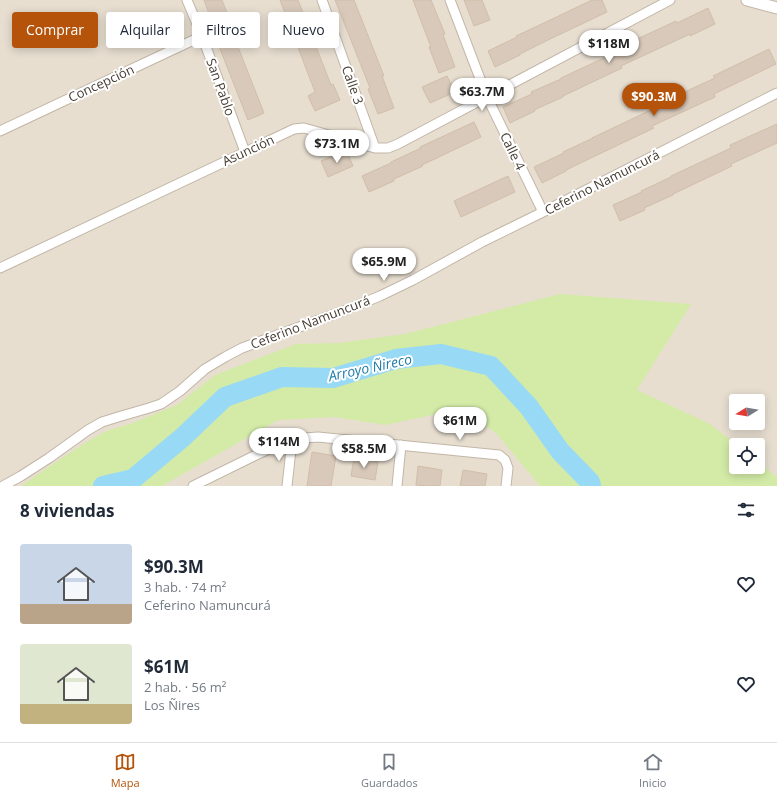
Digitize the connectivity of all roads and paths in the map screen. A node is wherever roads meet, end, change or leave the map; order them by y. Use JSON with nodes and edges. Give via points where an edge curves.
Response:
{"nodes":[{"id":1,"x":187,"y":0,"type":"edge"},
{"id":2,"x":322,"y":0,"type":"edge"},
{"id":3,"x":450,"y":0,"type":"edge"},
{"id":4,"x":670,"y":0,"type":"edge"},
{"id":5,"x":747,"y":0,"type":"edge"},
{"id":6,"x":777,"y":8,"type":"edge"},
{"id":7,"x":192,"y":12,"type":"edge"},
{"id":8,"x":192,"y":41,"type":"edge"},
{"id":9,"x":206,"y":48,"type":"edge"},
{"id":10,"x":777,"y":93,"type":"edge"},
{"id":11,"x":487,"y":97,"type":"junction"},
{"id":12,"x":0,"y":131,"type":"edge"},
{"id":13,"x":375,"y":148,"type":"junction"},
{"id":14,"x":245,"y":152,"type":"junction"},
{"id":15,"x":543,"y":212,"type":"junction"},
{"id":16,"x":0,"y":268,"type":"edge"},
{"id":17,"x":292,"y":441,"type":"junction"},
{"id":18,"x":401,"y":445,"type":"junction"},
{"id":19,"x":2,"y":486,"type":"edge"},
{"id":20,"x":193,"y":486,"type":"edge"},
{"id":21,"x":288,"y":486,"type":"edge"},
{"id":22,"x":397,"y":486,"type":"edge"},
{"id":23,"x":506,"y":486,"type":"edge"}],
"edges":[{"from":1,"to":7,"type":"street","name":"San Pablo"},
{"from":2,"to":13,"type":"street","name":"Calle 3"},
{"from":3,"to":11,"type":"street","name":"Calle 4"},
{"from":4,"to":11,"type":"street","name":"Asunción"},
{"from":5,"to":6,"type":"street"},
{"from":8,"to":12,"type":"street","name":"Concepción"},
{"from":9,"to":14,"type":"street","name":"San Pablo"},
{"from":10,"to":15,"type":"street","name":"Ceferino Namuncurá"},
{"from":11,"to":13,"type":"street","name":"Asunción","via":[[398,144],[388,148]]},
{"from":11,"to":15,"type":"street","name":"Calle 4"},
{"from":13,"to":14,"type":"street","name":"Asunción","via":[[304,128],[294,129]]},
{"from":14,"to":16,"type":"street","name":"Asunción"},
{"from":15,"to":19,"type":"street","name":"Ceferino Namuncurá","via":[[380,296],[224,357],[161,404],[102,422]]},
{"from":17,"to":18,"type":"street","via":[[318,437]]},
{"from":17,"to":20,"type":"street","via":[[280,444]]},
{"from":17,"to":21,"type":"street"},
{"from":18,"to":22,"type":"street"},
{"from":18,"to":23,"type":"street","via":[[499,455],[505,460],[508,468]]}]}
